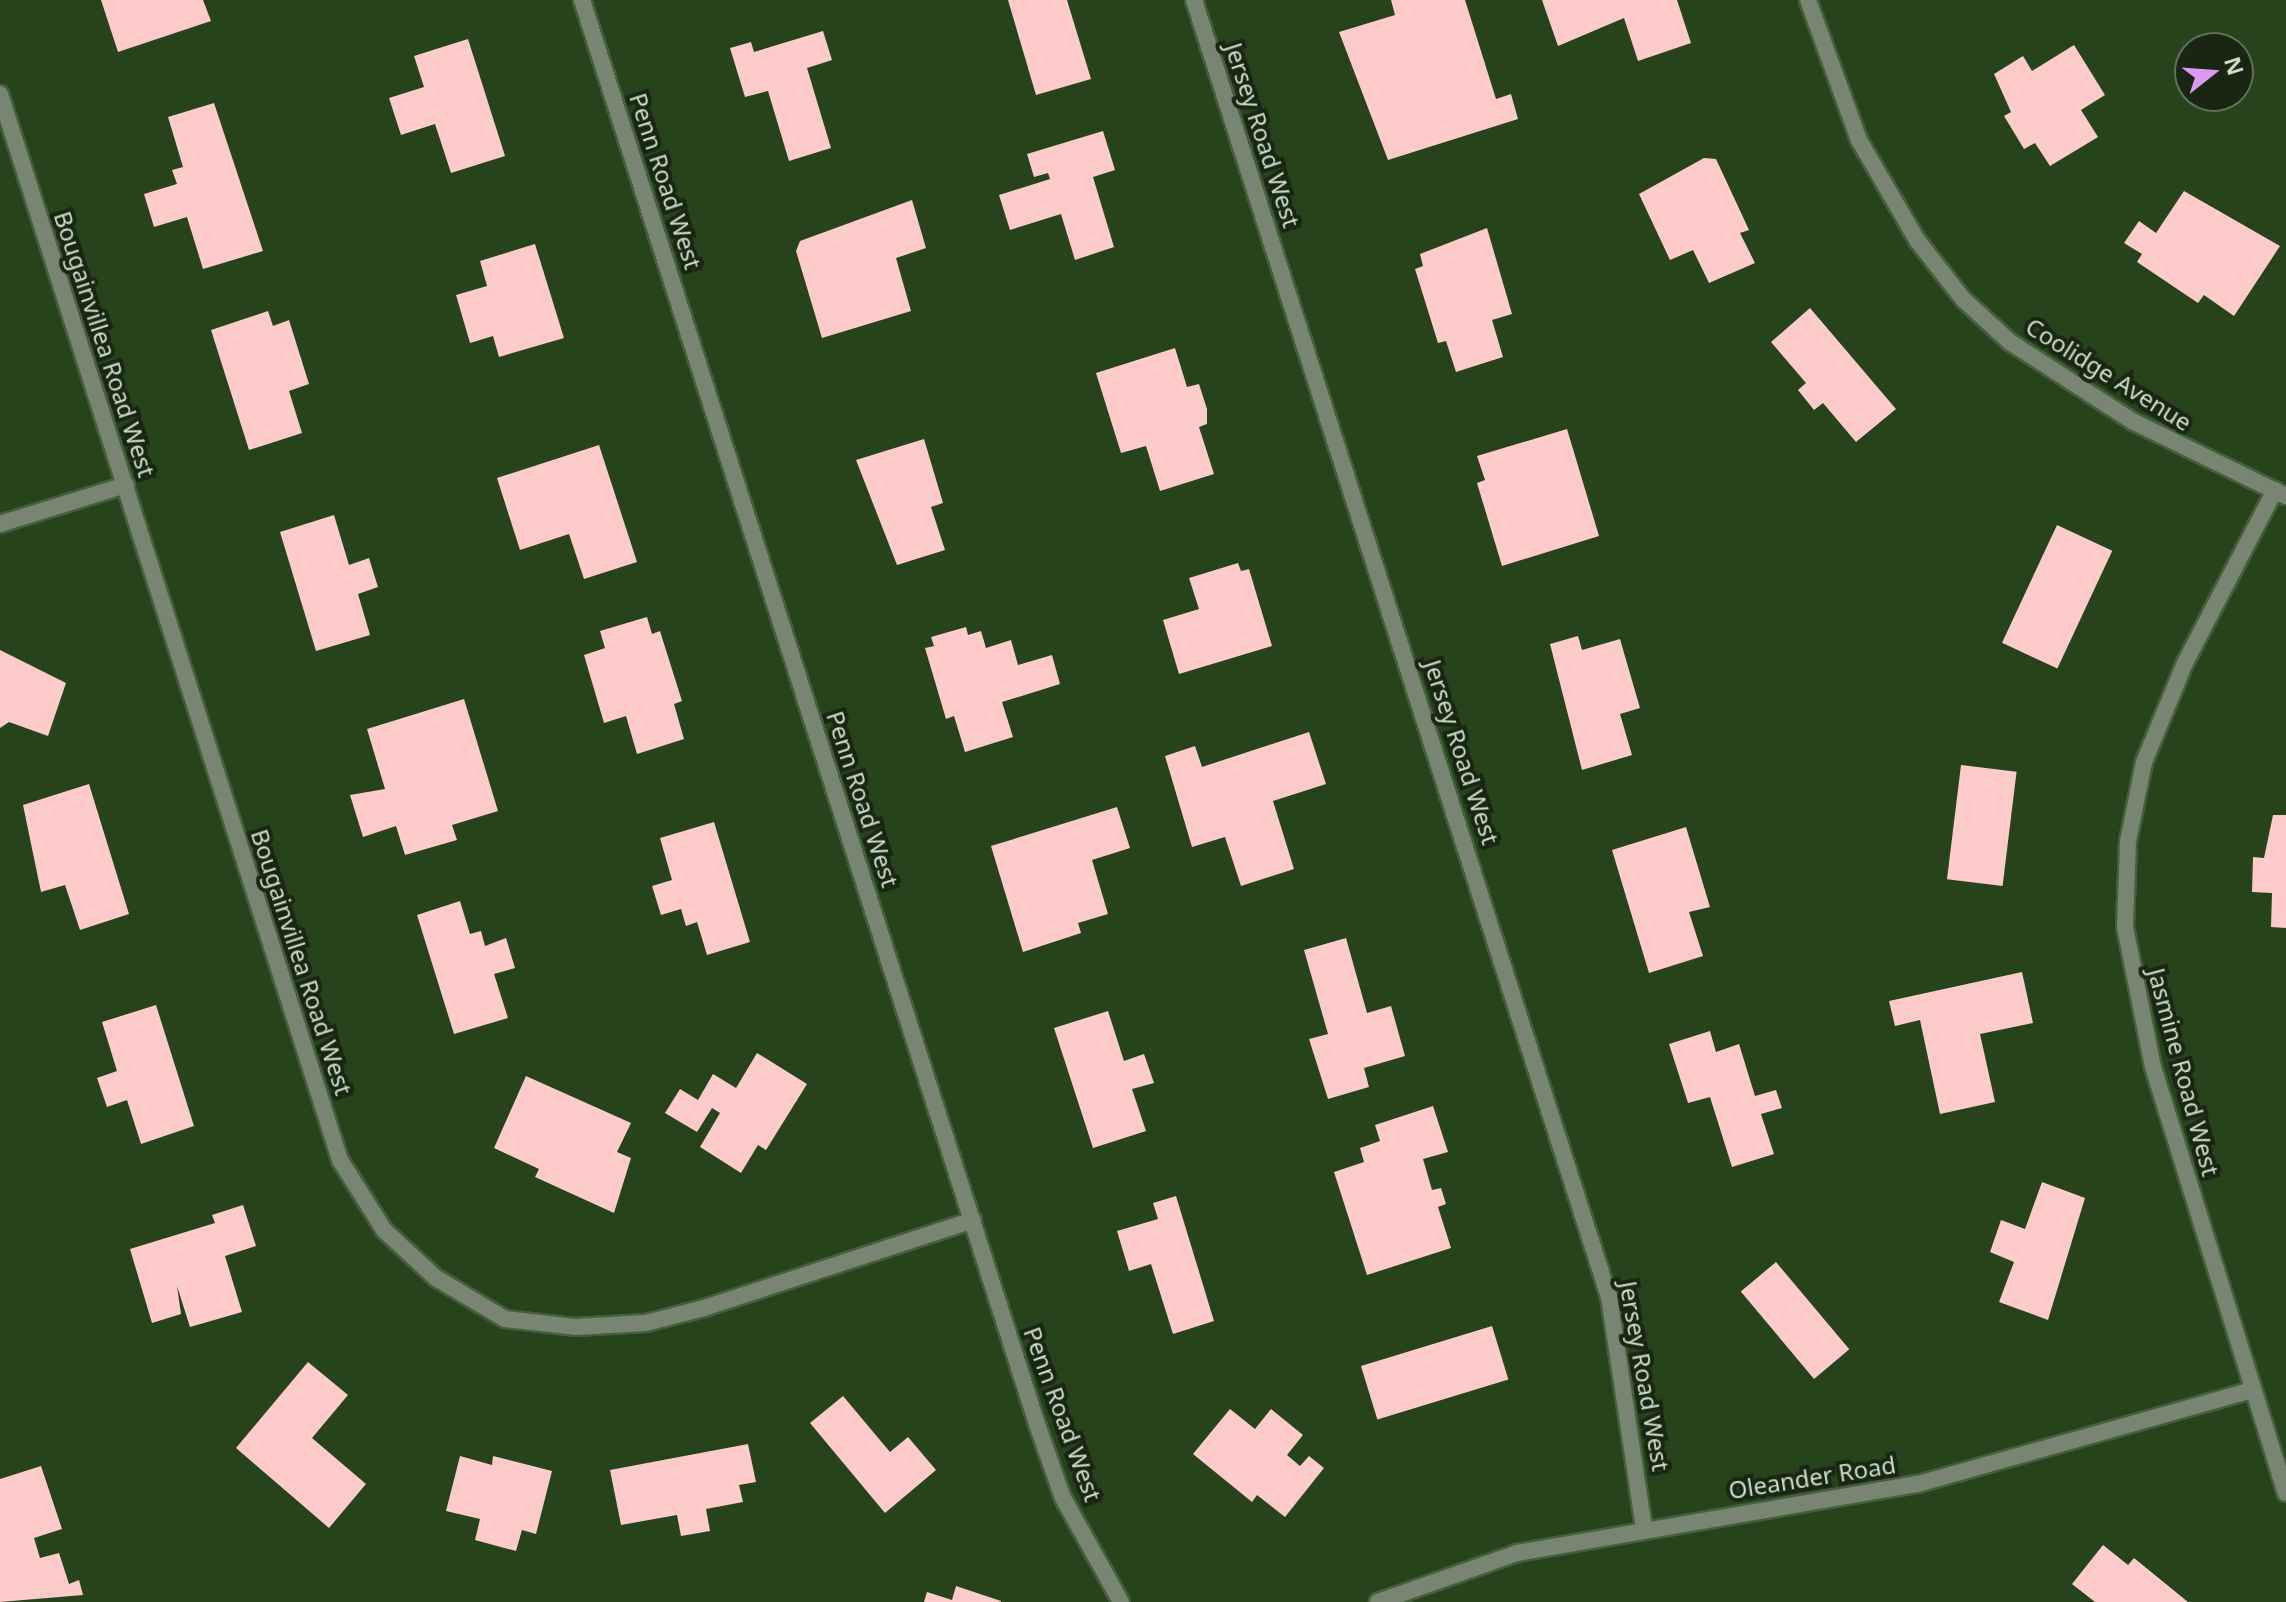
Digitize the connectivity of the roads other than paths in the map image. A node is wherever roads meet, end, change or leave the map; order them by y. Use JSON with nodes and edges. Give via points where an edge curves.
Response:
{"nodes":[{"id":1,"x":582,"y":0,"type":"edge"},
{"id":2,"x":1194,"y":0,"type":"edge"},
{"id":3,"x":1808,"y":0,"type":"edge"},
{"id":4,"x":0,"y":94,"type":"edge"},
{"id":5,"x":126,"y":485,"type":"junction"},
{"id":6,"x":2280,"y":493,"type":"edge"},
{"id":7,"x":0,"y":524,"type":"edge"},
{"id":8,"x":973,"y":1220,"type":"junction"},
{"id":9,"x":2253,"y":1390,"type":"junction"},
{"id":10,"x":2286,"y":1493,"type":"edge"},
{"id":11,"x":1644,"y":1528,"type":"junction"},
{"id":12,"x":1121,"y":1602,"type":"edge"},
{"id":13,"x":1378,"y":1602,"type":"edge"}],
"edges":[{"from":1,"to":8,"type":"street","name":"Penn Road West"},
{"from":2,"to":11,"type":"street","name":"Jersey Road West","via":[[1609,1297]]},
{"from":3,"to":6,"type":"street","name":"Coolidge Avenue","via":[[1865,152],[1917,240],[1963,299],[2010,342],[2120,414]]},
{"from":4,"to":5,"type":"street","name":"Bougainvillea Road West"},
{"from":5,"to":7,"type":"street"},
{"from":5,"to":8,"type":"street","name":"Bougainvillea Road West","via":[[340,1160],[384,1230],[436,1278],[505,1319],[575,1327],[646,1323]]},
{"from":6,"to":9,"type":"street","name":"Jasmine Road West","via":[[2185,663],[2144,762],[2128,841],[2125,927],[2153,1067]]},
{"from":8,"to":12,"type":"street","name":"Penn Road West","via":[[1063,1498]]},
{"from":9,"to":10,"type":"street","name":"Jasmine Road West"},
{"from":9,"to":11,"type":"street","name":"Oleander Road","via":[[1918,1484]]},
{"from":11,"to":13,"type":"street","name":"Oleander Road","via":[[1492,1560]]}]}
